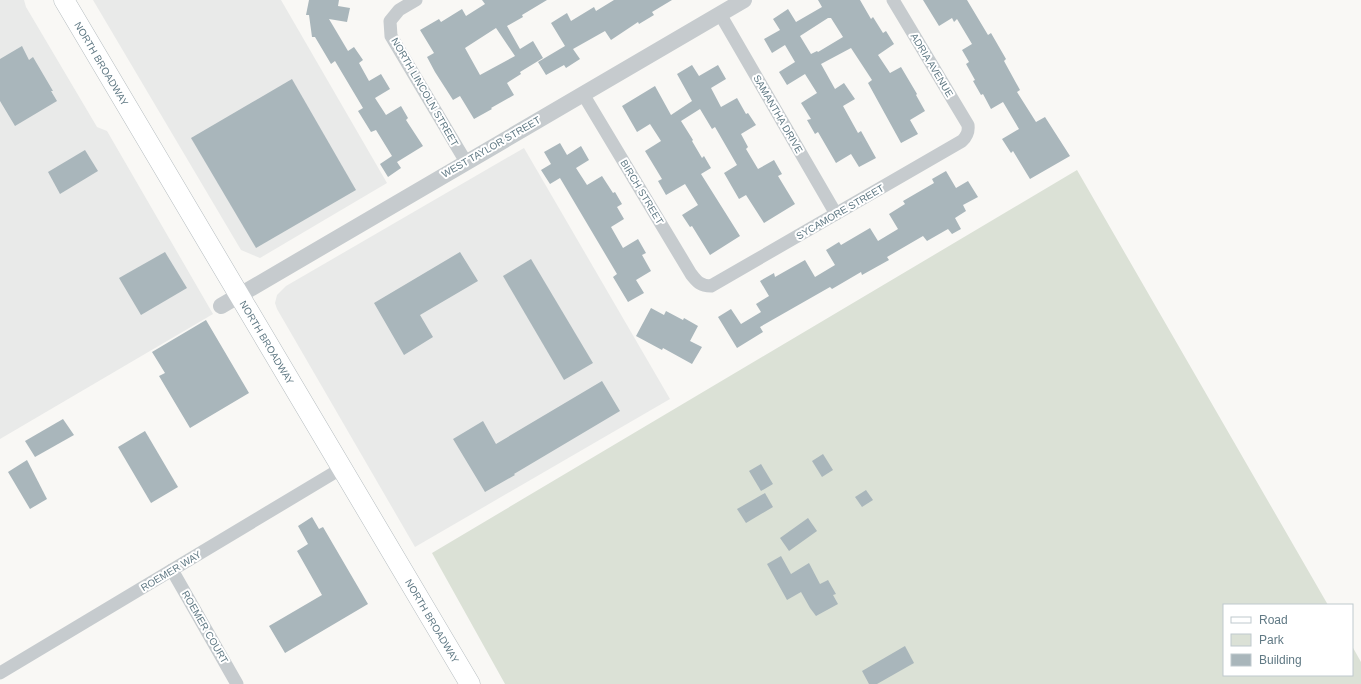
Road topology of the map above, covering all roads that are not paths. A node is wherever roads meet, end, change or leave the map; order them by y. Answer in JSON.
{"nodes":[{"id":1,"x":64,"y":0,"type":"edge"},
{"id":2,"x":416,"y":0,"type":"edge"},
{"id":3,"x":744,"y":0,"type":"edge"},
{"id":4,"x":893,"y":0,"type":"edge"},
{"id":5,"x":720,"y":14,"type":"junction"},
{"id":6,"x":583,"y":94,"type":"junction"},
{"id":7,"x":969,"y":130,"type":"joint"},
{"id":8,"x":466,"y":162,"type":"junction"},
{"id":9,"x":836,"y":214,"type":"junction"},
{"id":10,"x":705,"y":286,"type":"joint"},
{"id":11,"x":239,"y":295,"type":"junction"},
{"id":12,"x":221,"y":306,"type":"dead end"},
{"id":13,"x":342,"y":468,"type":"junction"},
{"id":14,"x":172,"y":570,"type":"junction"},
{"id":15,"x":0,"y":673,"type":"edge"},
{"id":16,"x":237,"y":684,"type":"edge"},
{"id":17,"x":470,"y":684,"type":"edge"}],
"edges":[{"from":1,"to":11,"type":"main road","name":"NORTH BROADWAY"},
{"from":2,"to":8,"type":"street","name":"NORTH LINCOLN STREET"},
{"from":3,"to":5,"type":"street","name":"WEST TAYLOR STREET"},
{"from":4,"to":7,"type":"street","name":"ADRIA AVENUE"},
{"from":5,"to":6,"type":"street","name":"WEST TAYLOR STREET"},
{"from":5,"to":9,"type":"street","name":"SAMANTHA DRIVE"},
{"from":6,"to":8,"type":"street","name":"WEST TAYLOR STREET"},
{"from":6,"to":10,"type":"street","name":"BIRCH STREET"},
{"from":7,"to":9,"type":"street","name":"SYCAMORE STREET"},
{"from":8,"to":11,"type":"street","name":"WEST TAYLOR STREET"},
{"from":9,"to":10,"type":"street","name":"SYCAMORE STREET"},
{"from":11,"to":12,"type":"street","name":"WEST TAYLOR STREET"},
{"from":11,"to":13,"type":"main road","name":"NORTH BROADWAY"},
{"from":13,"to":14,"type":"street","name":"ROEMER WAY"},
{"from":13,"to":17,"type":"main road","name":"NORTH BROADWAY"},
{"from":14,"to":15,"type":"street","name":"ROEMER WAY"},
{"from":14,"to":16,"type":"street","name":"ROEMER COURT"}]}
